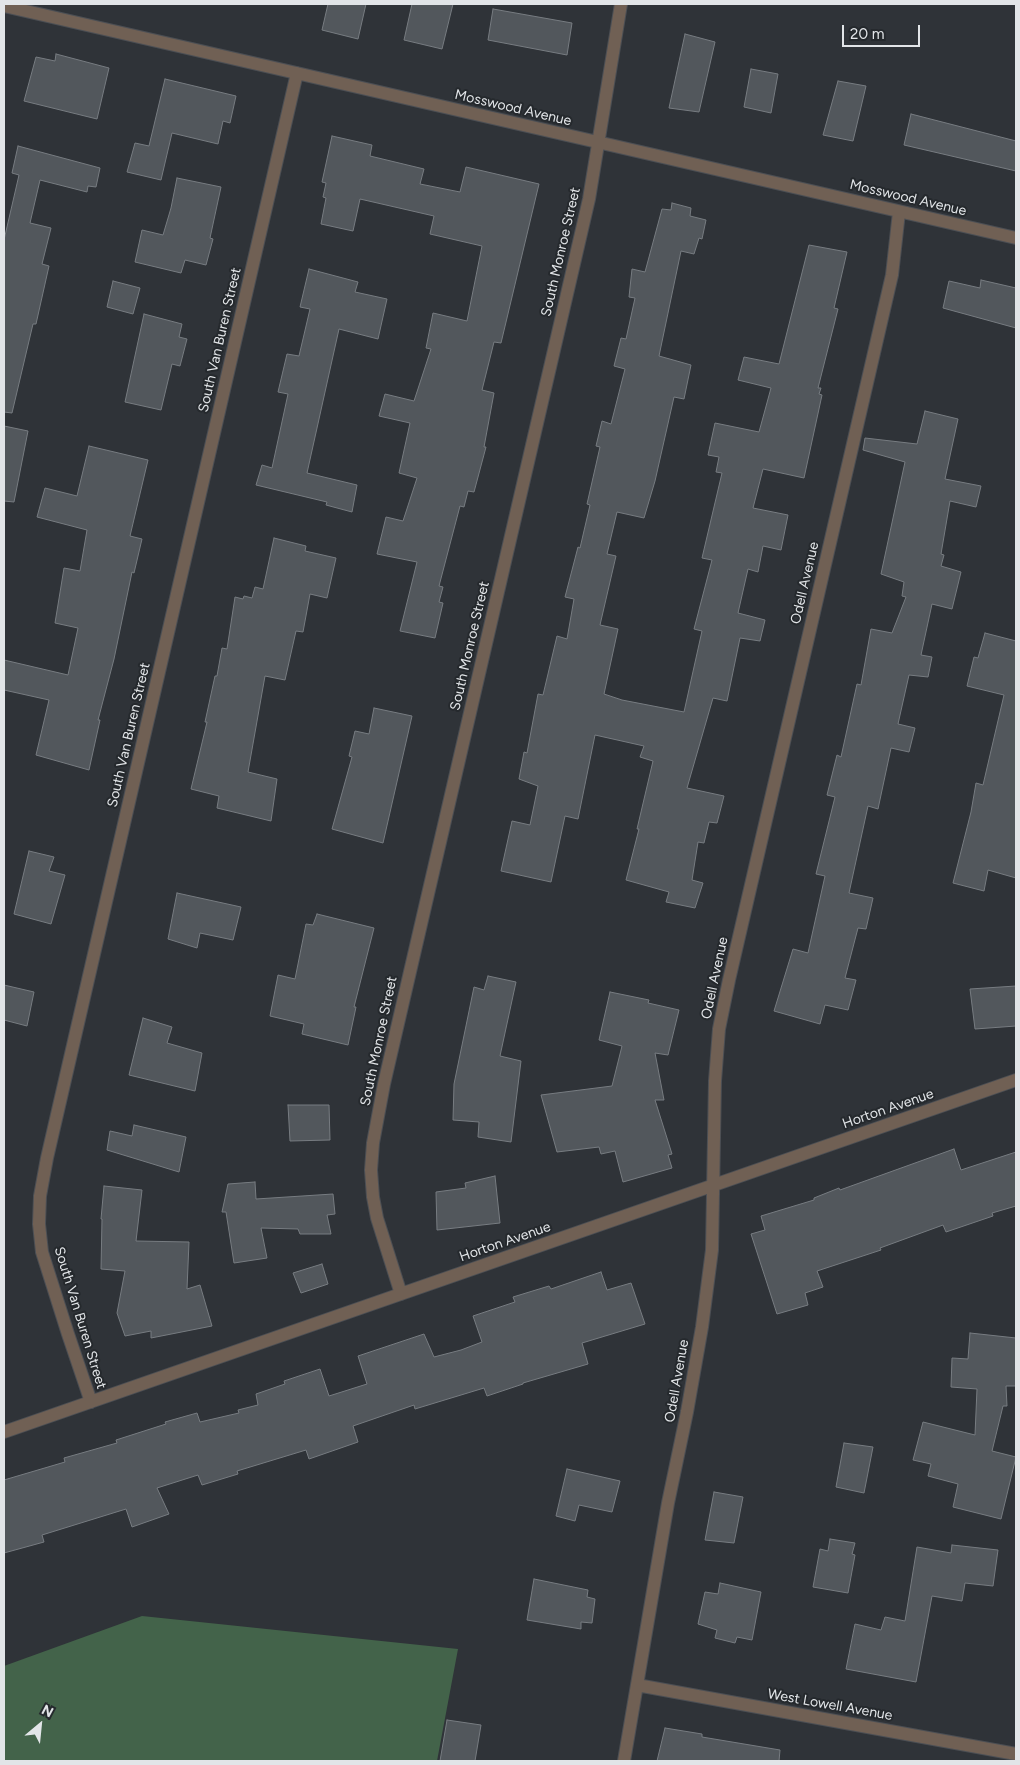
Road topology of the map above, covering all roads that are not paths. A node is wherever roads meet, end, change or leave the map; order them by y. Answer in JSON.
{"nodes":[{"id":1,"x":621,"y":4,"type":"edge"},
{"id":2,"x":4,"y":6,"type":"edge"},
{"id":3,"x":297,"y":73,"type":"junction"},
{"id":4,"x":599,"y":143,"type":"junction"},
{"id":5,"x":900,"y":212,"type":"junction"},
{"id":6,"x":1016,"y":238,"type":"edge"},
{"id":7,"x":1016,"y":1080,"type":"edge"},
{"id":8,"x":714,"y":1185,"type":"junction"},
{"id":9,"x":401,"y":1294,"type":"junction"},
{"id":10,"x":91,"y":1402,"type":"junction"},
{"id":11,"x":4,"y":1432,"type":"edge"},
{"id":12,"x":637,"y":1685,"type":"junction"},
{"id":13,"x":1016,"y":1754,"type":"edge"},
{"id":14,"x":624,"y":1761,"type":"edge"},
{"id":15,"x":1015,"y":1761,"type":"edge"}],
"edges":[{"from":1,"to":4,"type":"street","name":"South Monroe Street"},
{"from":2,"to":3,"type":"street","name":"Mosswood Avenue"},
{"from":3,"to":4,"type":"street","name":"Mosswood Avenue"},
{"from":3,"to":10,"type":"street","name":"South Van Buren Street"},
{"from":4,"to":5,"type":"street","name":"Mosswood Avenue"},
{"from":4,"to":9,"type":"street","name":"South Monroe Street"},
{"from":5,"to":6,"type":"street","name":"Mosswood Avenue"},
{"from":5,"to":8,"type":"street","name":"Odell Avenue"},
{"from":7,"to":8,"type":"street","name":"Horton Avenue"},
{"from":8,"to":9,"type":"street","name":"Horton Avenue"},
{"from":8,"to":12,"type":"street","name":"Odell Avenue"},
{"from":9,"to":10,"type":"street","name":"Horton Avenue"},
{"from":10,"to":11,"type":"street","name":"Horton Avenue"},
{"from":12,"to":13,"type":"street","name":"West Lowell Avenue"},
{"from":12,"to":14,"type":"street","name":"Odell Avenue"},
{"from":13,"to":15,"type":"street"}]}
